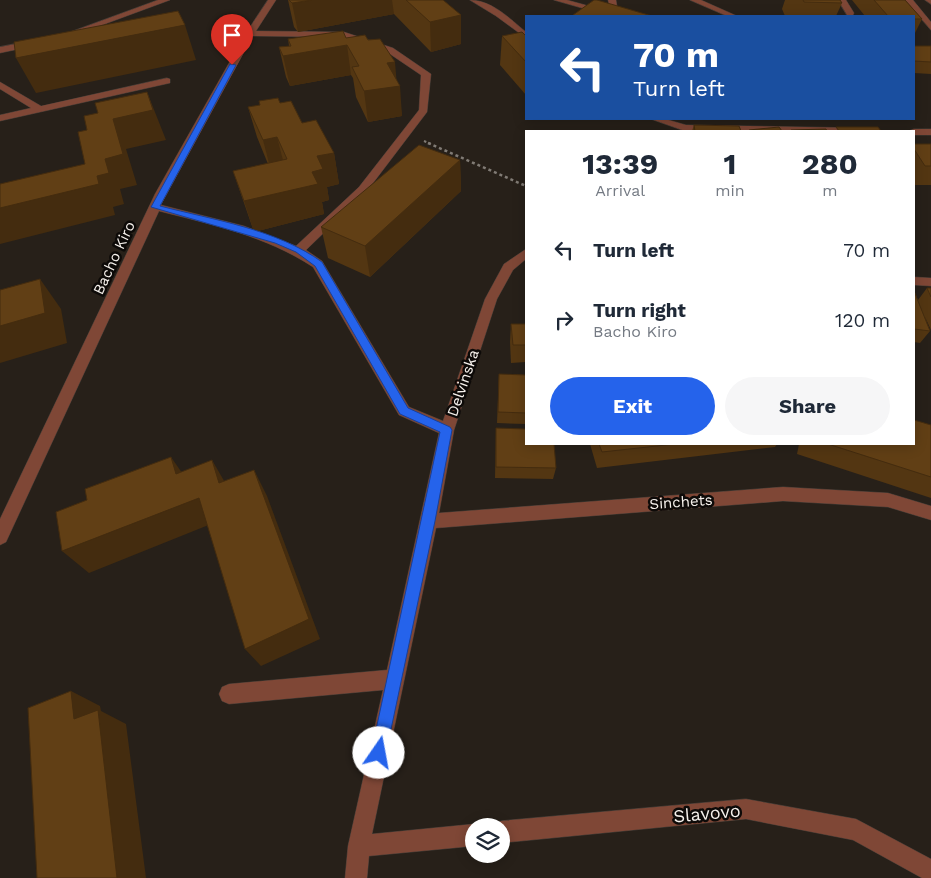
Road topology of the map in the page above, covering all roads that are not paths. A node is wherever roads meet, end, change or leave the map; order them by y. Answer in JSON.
{"nodes":[{"id":1,"x":166,"y":0,"type":"edge"},
{"id":2,"x":272,"y":0,"type":"edge"},
{"id":3,"x":474,"y":0,"type":"edge"},
{"id":4,"x":558,"y":0,"type":"edge"},
{"id":5,"x":612,"y":0,"type":"edge"},
{"id":6,"x":694,"y":0,"type":"edge"},
{"id":7,"x":842,"y":0,"type":"edge"},
{"id":8,"x":909,"y":0,"type":"edge"},
{"id":9,"x":850,"y":13,"type":"dead end"},
{"id":10,"x":611,"y":15,"type":"edge"},
{"id":11,"x":615,"y":15,"type":"edge"},
{"id":12,"x":731,"y":15,"type":"edge"},
{"id":13,"x":931,"y":27,"type":"edge"},
{"id":14,"x":250,"y":33,"type":"junction"},
{"id":15,"x":525,"y":35,"type":"edge"},
{"id":16,"x":63,"y":36,"type":"edge"},
{"id":17,"x":44,"y":41,"type":"edge"},
{"id":18,"x":0,"y":50,"type":"edge"},
{"id":19,"x":167,"y":81,"type":"dead end"},
{"id":20,"x":0,"y":85,"type":"edge"},
{"id":21,"x":39,"y":109,"type":"junction"},
{"id":22,"x":0,"y":118,"type":"edge"},
{"id":23,"x":658,"y":120,"type":"edge"},
{"id":24,"x":697,"y":120,"type":"edge"},
{"id":25,"x":683,"y":130,"type":"edge"},
{"id":26,"x":915,"y":132,"type":"edge"},
{"id":27,"x":931,"y":132,"type":"edge"},
{"id":28,"x":156,"y":207,"type":"junction"},
{"id":29,"x":299,"y":250,"type":"junction"},
{"id":30,"x":525,"y":254,"type":"edge"},
{"id":31,"x":508,"y":268,"type":"junction"},
{"id":32,"x":525,"y":268,"type":"edge"},
{"id":33,"x":915,"y":281,"type":"edge"},
{"id":34,"x":931,"y":282,"type":"edge"},
{"id":35,"x":446,"y":430,"type":"junction"},
{"id":36,"x":931,"y":513,"type":"edge"},
{"id":37,"x":429,"y":521,"type":"junction"},
{"id":38,"x":0,"y":538,"type":"edge"},
{"id":39,"x":395,"y":679,"type":"junction"},
{"id":40,"x":229,"y":694,"type":"dead end"},
{"id":41,"x":510,"y":831,"type":"edge"},
{"id":42,"x":465,"y":836,"type":"edge"},
{"id":43,"x":359,"y":846,"type":"junction"},
{"id":44,"x":931,"y":871,"type":"edge"},
{"id":45,"x":356,"y":878,"type":"edge"}],
"edges":[{"from":1,"to":16,"type":"street"},
{"from":2,"to":14,"type":"street","name":"Bacho Kiro"},
{"from":3,"to":15,"type":"street"},
{"from":4,"to":10,"type":"street"},
{"from":5,"to":11,"type":"street"},
{"from":6,"to":12,"type":"street"},
{"from":7,"to":9,"type":"street"},
{"from":8,"to":13,"type":"street"},
{"from":14,"to":28,"type":"street","name":"Bacho Kiro"},
{"from":14,"to":29,"type":"street"},
{"from":17,"to":18,"type":"street"},
{"from":19,"to":21,"type":"street"},
{"from":20,"to":21,"type":"street"},
{"from":21,"to":22,"type":"street"},
{"from":23,"to":25,"type":"street"},
{"from":24,"to":25,"type":"street"},
{"from":26,"to":27,"type":"street"},
{"from":28,"to":29,"type":"street"},
{"from":28,"to":38,"type":"street","name":"Bacho Kiro"},
{"from":29,"to":35,"type":"street"},
{"from":30,"to":31,"type":"street","name":"Delvinska"},
{"from":31,"to":32,"type":"street"},
{"from":31,"to":35,"type":"street","name":"Delvinska"},
{"from":33,"to":34,"type":"street"},
{"from":35,"to":37,"type":"street","name":"Delvinska"},
{"from":36,"to":37,"type":"street","name":"Sinchets"},
{"from":37,"to":39,"type":"street","name":"Delvinska"},
{"from":39,"to":40,"type":"street"},
{"from":39,"to":43,"type":"street","name":"Delvinska"},
{"from":41,"to":44,"type":"street","name":"Slavovo"},
{"from":42,"to":43,"type":"street"},
{"from":43,"to":45,"type":"street","name":"Delvinska"}]}
